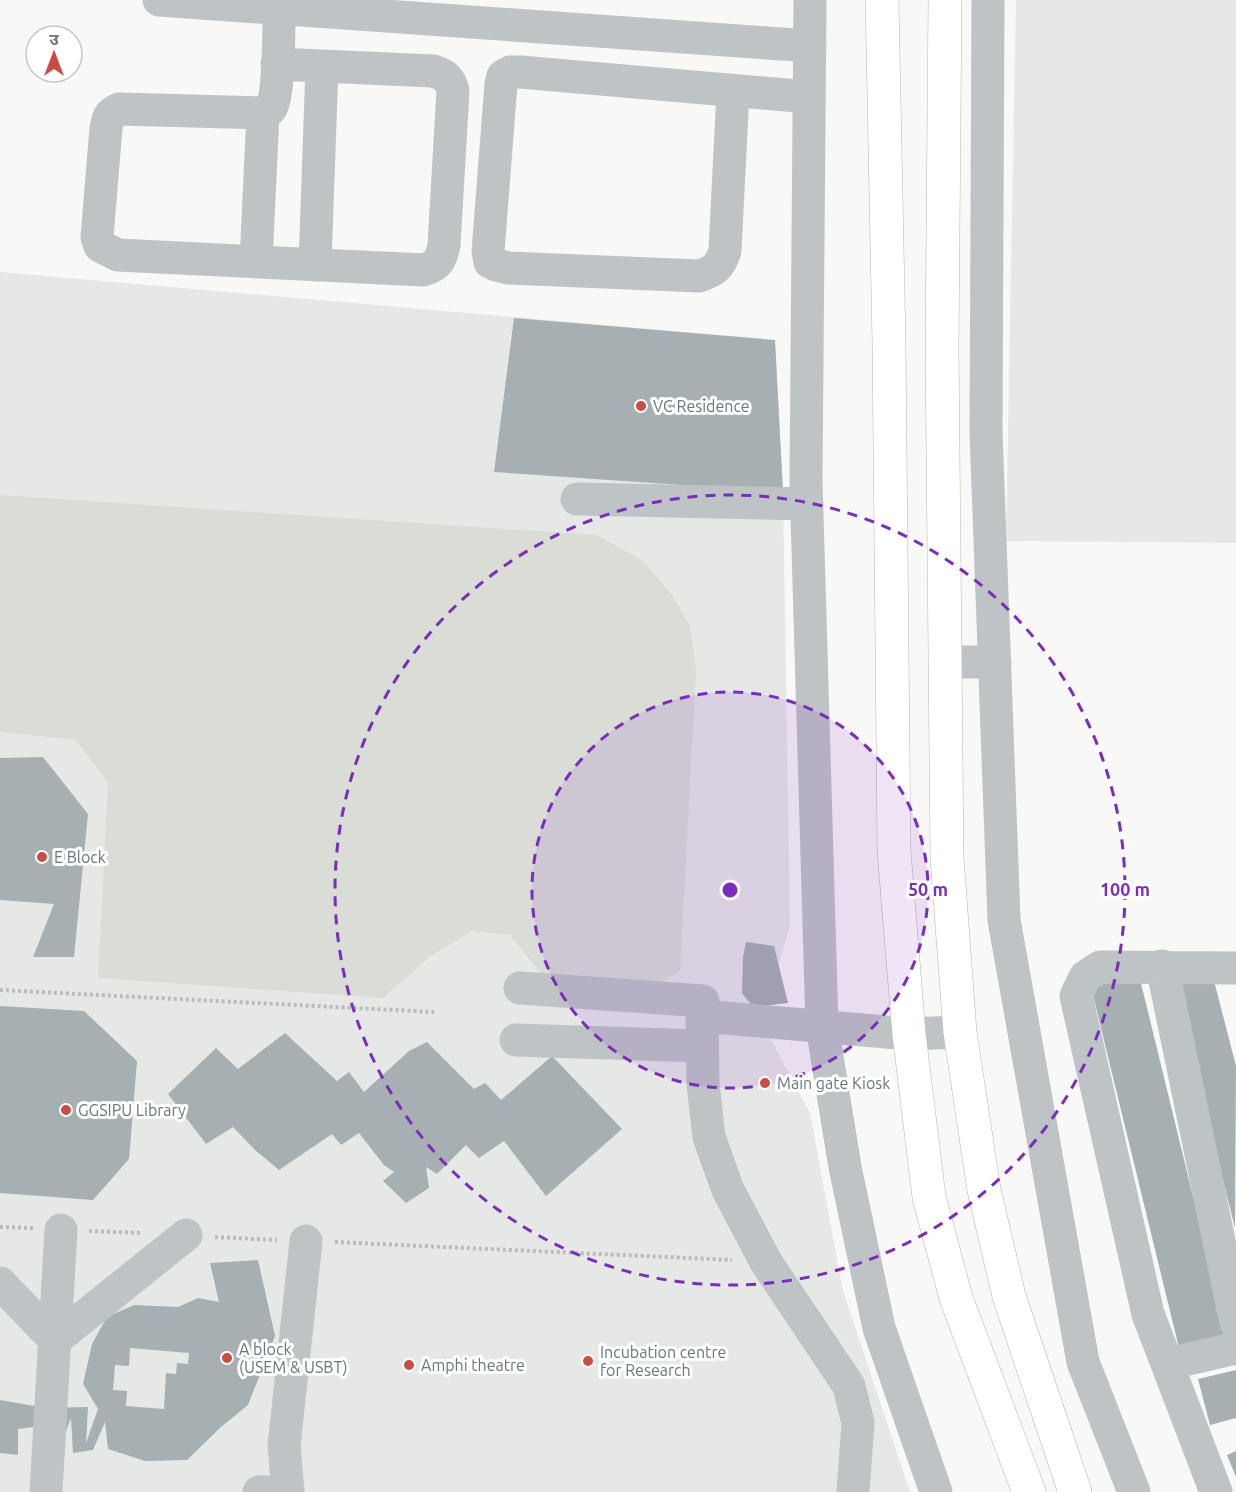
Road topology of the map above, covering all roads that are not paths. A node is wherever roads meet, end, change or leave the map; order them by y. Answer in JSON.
{"nodes":[{"id":1,"x":159,"y":0,"type":"edge"},
{"id":2,"x":810,"y":0,"type":"edge"},
{"id":3,"x":882,"y":0,"type":"edge"},
{"id":4,"x":945,"y":0,"type":"edge"},
{"id":5,"x":988,"y":0,"type":"edge"},
{"id":6,"x":279,"y":9,"type":"junction"},
{"id":7,"x":810,"y":46,"type":"junction"},
{"id":8,"x":277,"y":64,"type":"junction"},
{"id":9,"x":322,"y":66,"type":"junction"},
{"id":10,"x":734,"y":91,"type":"junction"},
{"id":11,"x":809,"y":97,"type":"junction"},
{"id":12,"x":263,"y":113,"type":"junction"},
{"id":13,"x":256,"y":262,"type":"junction"},
{"id":14,"x":315,"y":265,"type":"junction"},
{"id":15,"x":577,"y":499,"type":"dead end"},
{"id":16,"x":807,"y":504,"type":"junction"},
{"id":17,"x":945,"y":662,"type":"junction"},
{"id":18,"x":994,"y":662,"type":"junction"},
{"id":19,"x":1162,"y":966,"type":"junction"},
{"id":20,"x":1236,"y":968,"type":"edge"},
{"id":21,"x":520,"y":988,"type":"dead end"},
{"id":22,"x":703,"y":1001,"type":"dead end"},
{"id":23,"x":822,"y":1026,"type":"junction"},
{"id":24,"x":960,"y":1032,"type":"junction"},
{"id":25,"x":909,"y":1034,"type":"junction"},
{"id":26,"x":516,"y":1040,"type":"dead end"},
{"id":27,"x":701,"y":1046,"type":"junction"},
{"id":28,"x":61,"y":1230,"type":"road end"},
{"id":29,"x":186,"y":1235,"type":"road end"},
{"id":30,"x":306,"y":1241,"type":"road end"},
{"id":31,"x":0,"y":1283,"type":"edge"},
{"id":32,"x":1236,"y":1323,"type":"edge"},
{"id":33,"x":55,"y":1340,"type":"junction"},
{"id":34,"x":1236,"y":1348,"type":"edge"},
{"id":35,"x":1167,"y":1364,"type":"junction"},
{"id":36,"x":46,"y":1492,"type":"edge"},
{"id":37,"x":259,"y":1492,"type":"edge"},
{"id":38,"x":853,"y":1492,"type":"edge"},
{"id":39,"x":936,"y":1492,"type":"edge"},
{"id":40,"x":1029,"y":1492,"type":"edge"},
{"id":41,"x":1075,"y":1492,"type":"edge"},
{"id":42,"x":1134,"y":1492,"type":"edge"},
{"id":43,"x":1216,"y":1492,"type":"edge"}],
"edges":[{"from":1,"to":6,"type":"street"},
{"from":2,"to":7,"type":"street"},
{"from":3,"to":25,"type":"main road"},
{"from":4,"to":17,"type":"main road"},
{"from":5,"to":18,"type":"street"},
{"from":6,"to":7,"type":"street"},
{"from":6,"to":8,"type":"street"},
{"from":7,"to":11,"type":"street"},
{"from":8,"to":9,"type":"street"},
{"from":8,"to":12,"type":"street"},
{"from":9,"to":14,"type":"street"},
{"from":9,"to":14,"type":"street"},
{"from":10,"to":10,"type":"street"},
{"from":10,"to":11,"type":"street"},
{"from":11,"to":16,"type":"street"},
{"from":12,"to":13,"type":"street"},
{"from":12,"to":13,"type":"street"},
{"from":13,"to":14,"type":"street"},
{"from":15,"to":16,"type":"street"},
{"from":16,"to":23,"type":"street"},
{"from":17,"to":18,"type":"street"},
{"from":17,"to":24,"type":"main road"},
{"from":18,"to":42,"type":"street"},
{"from":19,"to":20,"type":"street"},
{"from":19,"to":32,"type":"street"},
{"from":19,"to":35,"type":"street"},
{"from":21,"to":22,"type":"street"},
{"from":23,"to":25,"type":"street"},
{"from":23,"to":27,"type":"street"},
{"from":23,"to":39,"type":"street"},
{"from":24,"to":25,"type":"street"},
{"from":24,"to":41,"type":"main road"},
{"from":25,"to":40,"type":"main road"},
{"from":26,"to":27,"type":"street"},
{"from":27,"to":38,"type":"street"},
{"from":28,"to":33,"type":"street"},
{"from":29,"to":33,"type":"street"},
{"from":30,"to":37,"type":"street"},
{"from":31,"to":33,"type":"street"},
{"from":33,"to":36,"type":"street"},
{"from":34,"to":35,"type":"street"},
{"from":35,"to":43,"type":"street"}]}
